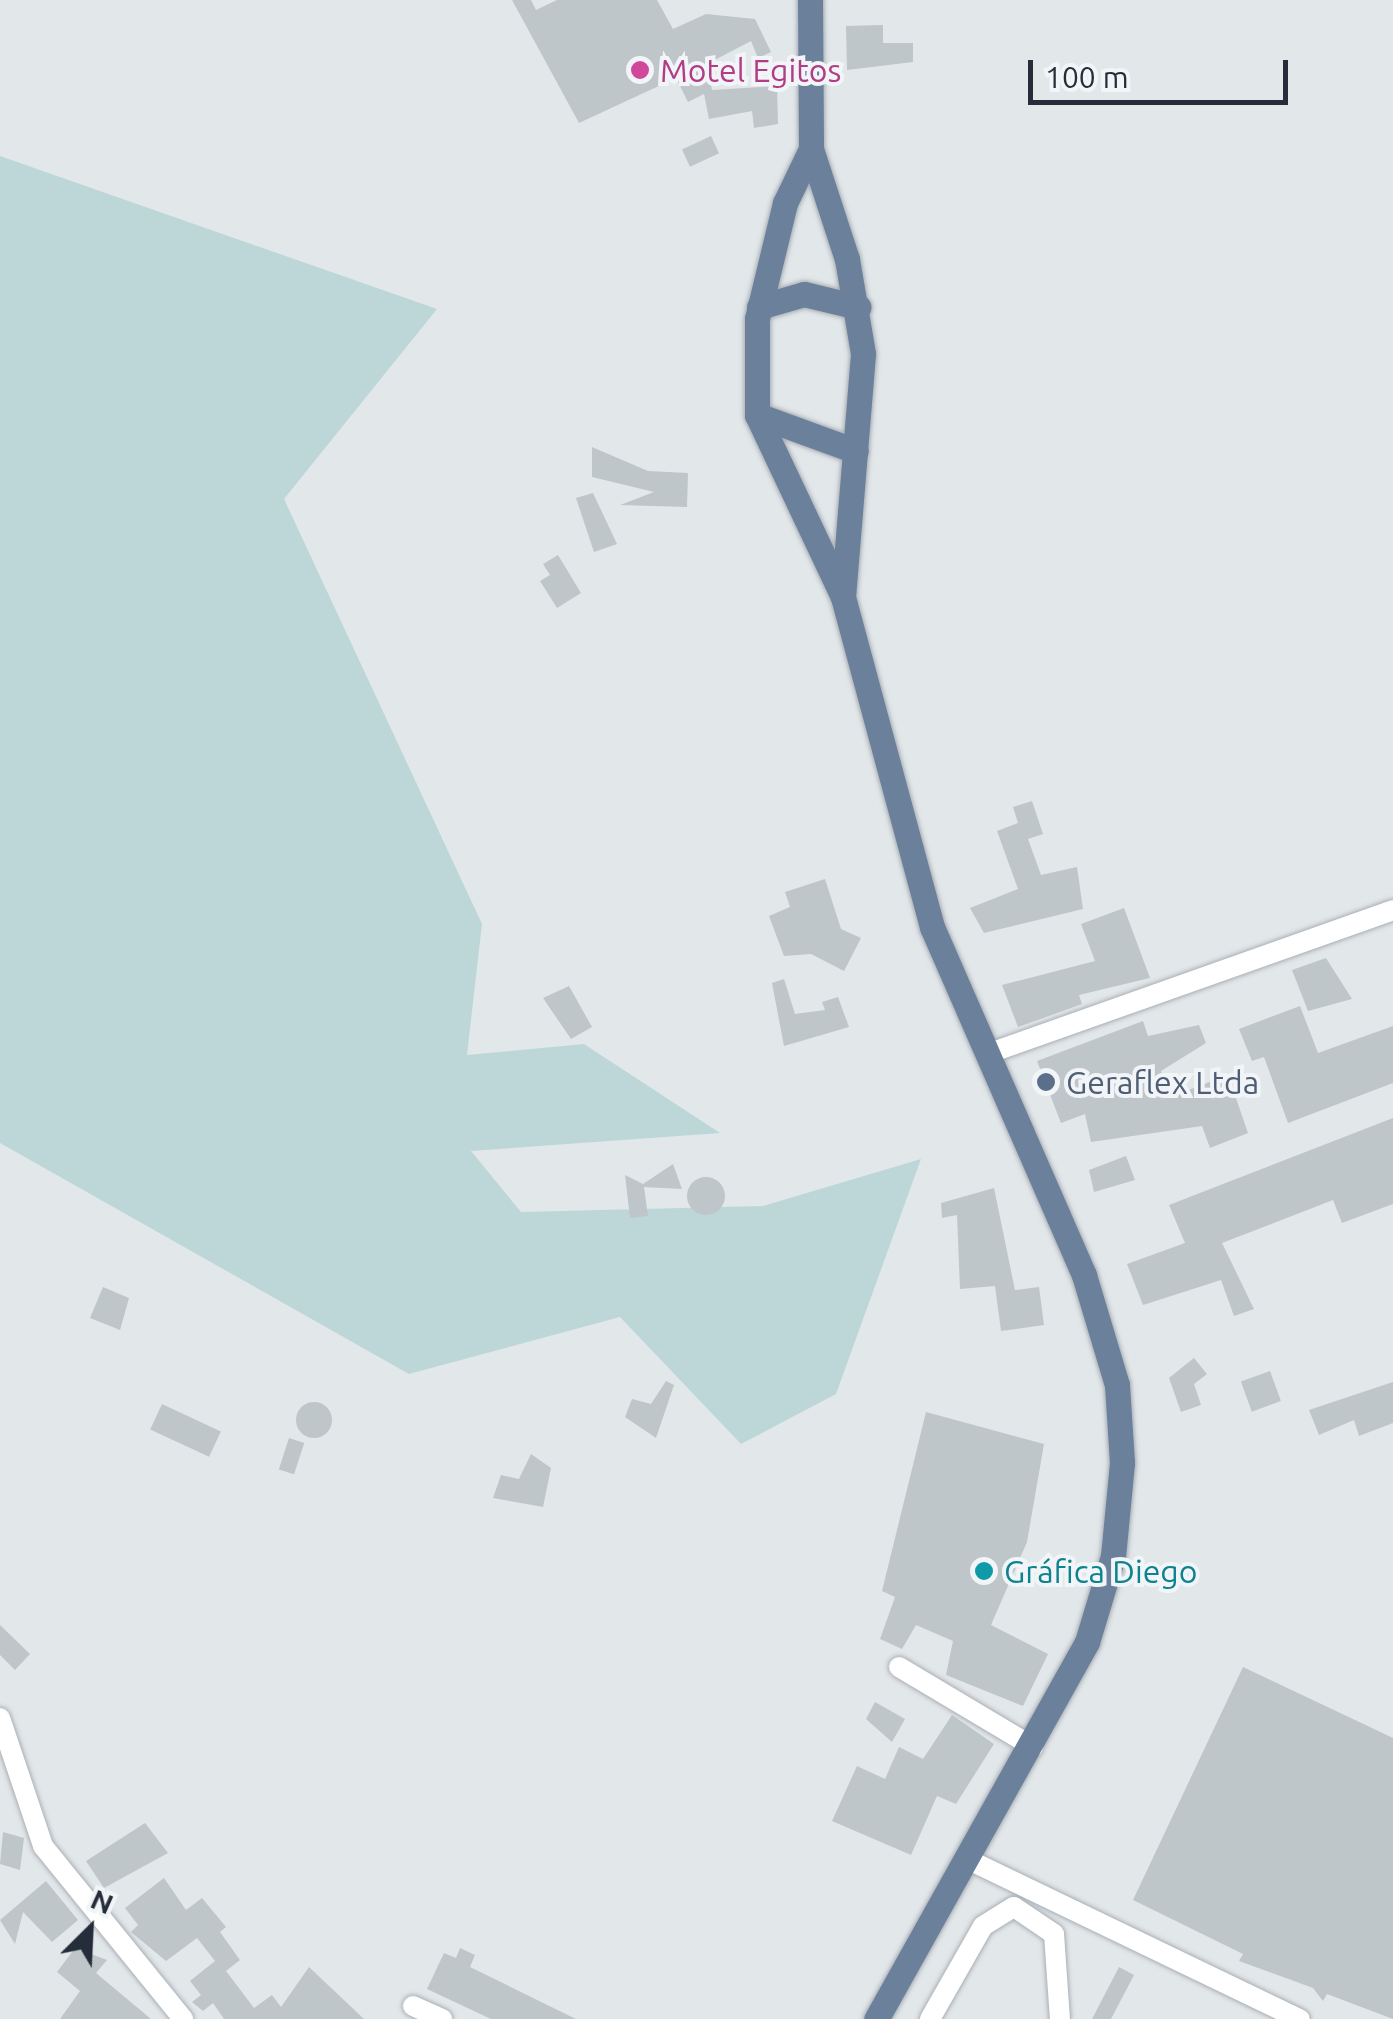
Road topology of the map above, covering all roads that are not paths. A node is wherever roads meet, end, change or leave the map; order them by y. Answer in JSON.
{"nodes":[{"id":1,"x":810,"y":0,"type":"edge"},
{"id":2,"x":811,"y":148,"type":"junction"},
{"id":3,"x":760,"y":306,"type":"junction"},
{"id":4,"x":858,"y":307,"type":"junction"},
{"id":5,"x":756,"y":415,"type":"junction"},
{"id":6,"x":856,"y":451,"type":"junction"},
{"id":7,"x":843,"y":597,"type":"junction"},
{"id":8,"x":1393,"y":910,"type":"edge"},
{"id":9,"x":987,"y":1054,"type":"junction"},
{"id":10,"x":899,"y":1667,"type":"dead end"},
{"id":11,"x":0,"y":1718,"type":"edge"},
{"id":12,"x":1033,"y":1747,"type":"junction"},
{"id":13,"x":22,"y":1800,"type":"junction"},
{"id":14,"x":0,"y":1808,"type":"edge"},
{"id":15,"x":969,"y":1860,"type":"junction"},
{"id":16,"x":1034,"y":1903,"type":"junction"},
{"id":17,"x":412,"y":2006,"type":"dead end"},
{"id":18,"x":183,"y":2019,"type":"edge"},
{"id":19,"x":442,"y":2019,"type":"edge"},
{"id":20,"x":876,"y":2019,"type":"edge"},
{"id":21,"x":930,"y":2019,"type":"edge"},
{"id":22,"x":1060,"y":2019,"type":"edge"},
{"id":23,"x":1300,"y":2019,"type":"edge"}],
"edges":[{"from":1,"to":2,"type":"main road"},
{"from":2,"to":3,"type":"main road"},
{"from":2,"to":4,"type":"main road"},
{"from":3,"to":4,"type":"main road"},
{"from":3,"to":5,"type":"main road"},
{"from":4,"to":6,"type":"main road"},
{"from":5,"to":6,"type":"main road"},
{"from":5,"to":7,"type":"main road"},
{"from":6,"to":7,"type":"main road"},
{"from":7,"to":9,"type":"main road"},
{"from":8,"to":9,"type":"street"},
{"from":9,"to":12,"type":"main road"},
{"from":10,"to":12,"type":"street"},
{"from":11,"to":13,"type":"street"},
{"from":12,"to":15,"type":"main road"},
{"from":13,"to":14,"type":"street"},
{"from":13,"to":18,"type":"street"},
{"from":15,"to":16,"type":"street"},
{"from":15,"to":20,"type":"main road"},
{"from":16,"to":21,"type":"street"},
{"from":16,"to":22,"type":"street"},
{"from":16,"to":23,"type":"street"},
{"from":17,"to":19,"type":"street"}]}
